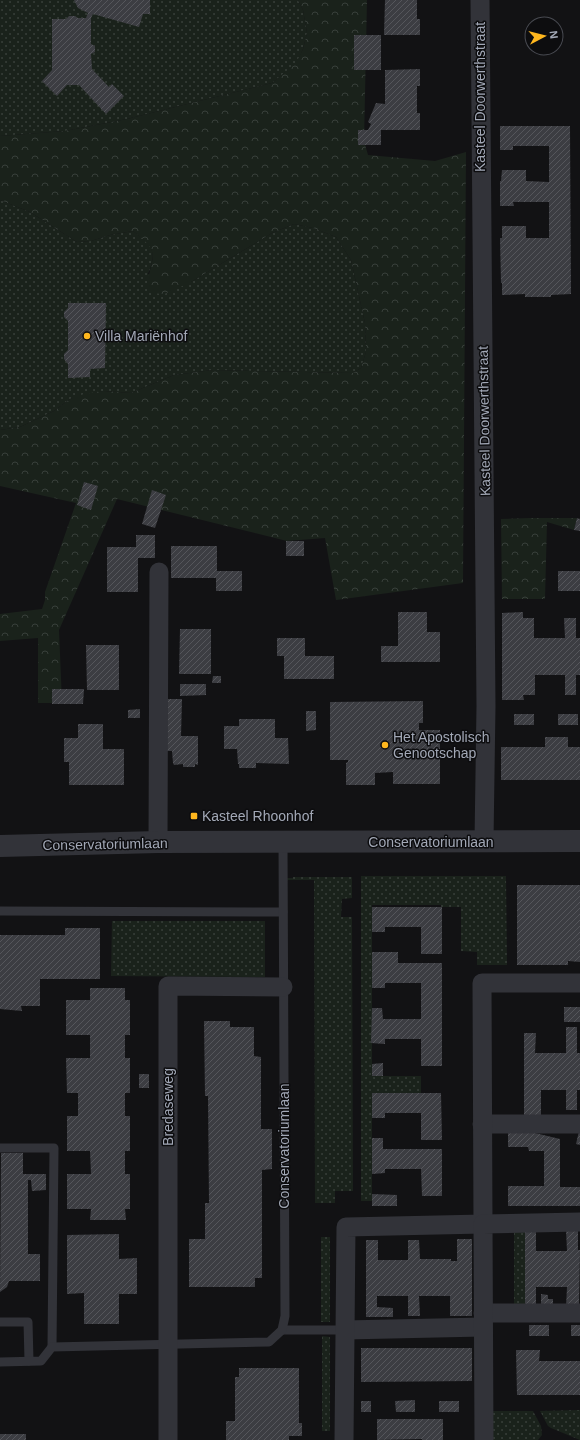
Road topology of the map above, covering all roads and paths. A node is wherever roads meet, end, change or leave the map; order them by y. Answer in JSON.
{"nodes":[{"id":1,"x":480,"y":0,"type":"edge"},
{"id":2,"x":159,"y":572,"type":"dead end"},
{"id":3,"x":484,"y":841,"type":"junction"},
{"id":4,"x":580,"y":841,"type":"edge"},
{"id":5,"x":158,"y":842,"type":"junction"},
{"id":6,"x":282,"y":842,"type":"junction"},
{"id":7,"x":0,"y":846,"type":"edge"},
{"id":8,"x":0,"y":911,"type":"edge"},
{"id":9,"x":283,"y":912,"type":"junction"},
{"id":10,"x":580,"y":983,"type":"edge"},
{"id":11,"x":283,"y":987,"type":"junction"},
{"id":12,"x":482,"y":1124,"type":"junction"},
{"id":13,"x":580,"y":1124,"type":"edge"},
{"id":14,"x":0,"y":1148,"type":"edge"},
{"id":15,"x":580,"y":1222,"type":"edge"},
{"id":16,"x":483,"y":1224,"type":"junction"},
{"id":17,"x":580,"y":1313,"type":"edge"},
{"id":18,"x":483,"y":1320,"type":"junction"},
{"id":19,"x":0,"y":1322,"type":"edge"},
{"id":20,"x":282,"y":1330,"type":"junction"},
{"id":21,"x":345,"y":1330,"type":"junction"},
{"id":22,"x":167,"y":1343,"type":"junction"},
{"id":23,"x":52,"y":1347,"type":"junction"},
{"id":24,"x":29,"y":1361,"type":"junction"},
{"id":25,"x":0,"y":1362,"type":"edge"},
{"id":26,"x":168,"y":1440,"type":"edge"},
{"id":27,"x":344,"y":1440,"type":"edge"},
{"id":28,"x":484,"y":1440,"type":"edge"}],
"edges":[{"from":1,"to":3,"type":"street","name":"Kasteel Doorwerthstraat"},
{"from":2,"to":5,"type":"street"},
{"from":3,"to":4,"type":"street","name":"Conservatoriumlaan"},
{"from":3,"to":6,"type":"street","name":"Conservatoriumlaan"},
{"from":5,"to":6,"type":"street","name":"Conservatoriumlaan"},
{"from":5,"to":7,"type":"street","name":"Conservatoriumlaan"},
{"from":6,"to":9,"type":"lane","name":"Conservatoriumlaan"},
{"from":8,"to":9,"type":"lane"},
{"from":9,"to":11,"type":"lane","name":"Conservatoriumlaan"},
{"from":10,"to":12,"type":"street"},
{"from":11,"to":20,"type":"lane","name":"Conservatoriumlaan"},
{"from":11,"to":22,"type":"street","name":"Bredaseweg"},
{"from":12,"to":13,"type":"street"},
{"from":12,"to":16,"type":"street"},
{"from":14,"to":23,"type":"lane"},
{"from":15,"to":16,"type":"street"},
{"from":16,"to":18,"type":"street"},
{"from":16,"to":21,"type":"street"},
{"from":17,"to":18,"type":"street"},
{"from":18,"to":21,"type":"street"},
{"from":18,"to":28,"type":"street"},
{"from":19,"to":24,"type":"lane"},
{"from":20,"to":21,"type":"lane"},
{"from":20,"to":22,"type":"lane"},
{"from":21,"to":27,"type":"street"},
{"from":22,"to":23,"type":"lane"},
{"from":22,"to":26,"type":"street"},
{"from":23,"to":24,"type":"lane"},
{"from":24,"to":25,"type":"lane"}]}
